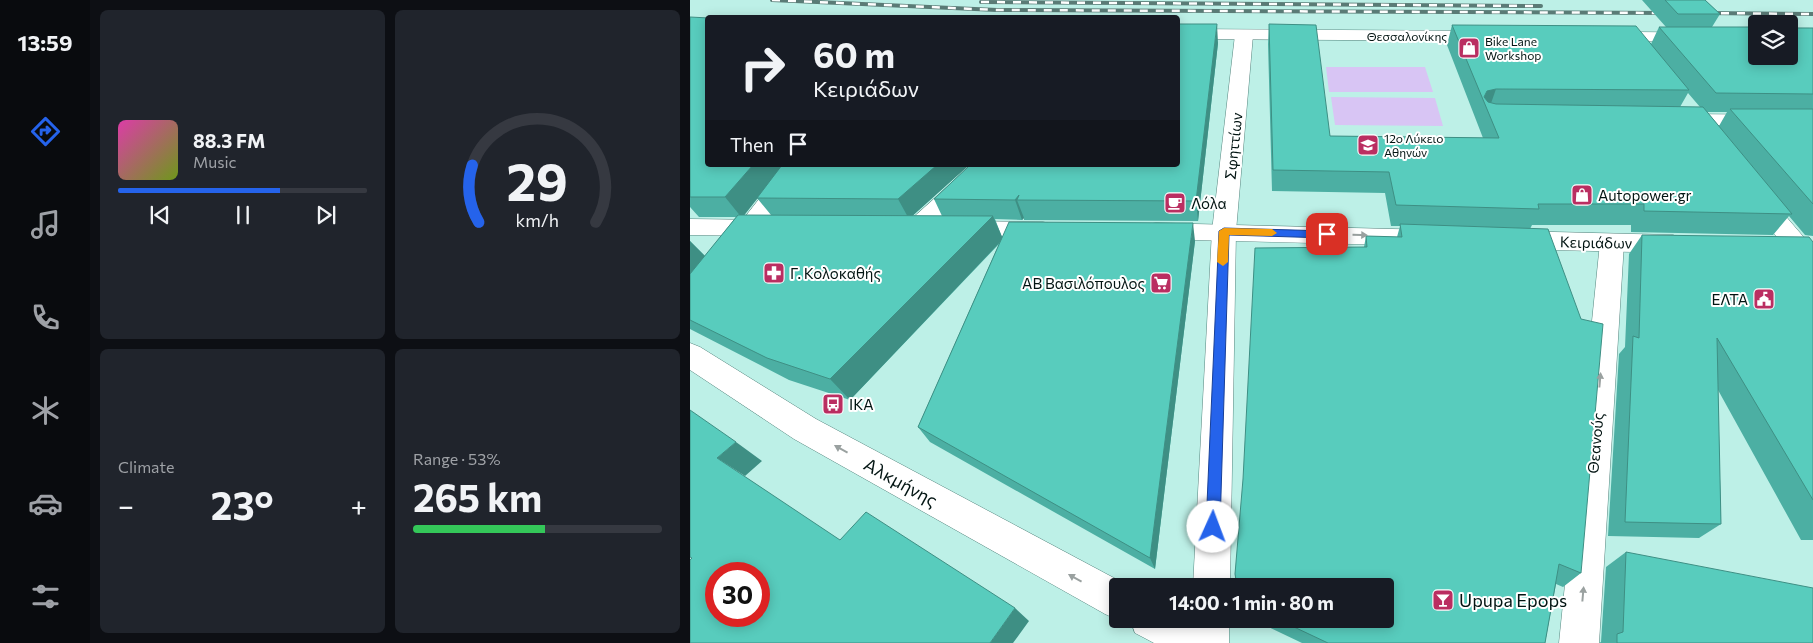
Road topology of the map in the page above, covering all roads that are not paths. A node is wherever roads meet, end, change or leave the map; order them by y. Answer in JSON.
{"nodes":[{"id":1,"x":1180,"y":34,"type":"edge"},
{"id":2,"x":1244,"y":35,"type":"junction"},
{"id":3,"x":1507,"y":36,"type":"edge"},
{"id":4,"x":1748,"y":38,"type":"edge"},
{"id":5,"x":1648,"y":60,"type":"edge"},
{"id":6,"x":1678,"y":97,"type":"edge"},
{"id":7,"x":1656,"y":119,"type":"edge"},
{"id":8,"x":1695,"y":120,"type":"junction"},
{"id":9,"x":1813,"y":121,"type":"edge"},
{"id":10,"x":1713,"y":142,"type":"edge"},
{"id":11,"x":796,"y":167,"type":"edge"},
{"id":12,"x":983,"y":167,"type":"edge"},
{"id":13,"x":1743,"y":179,"type":"edge"},
{"id":14,"x":690,"y":228,"type":"edge"},
{"id":15,"x":750,"y":228,"type":"junction"},
{"id":16,"x":789,"y":228,"type":"edge"},
{"id":17,"x":1065,"y":230,"type":"edge"},
{"id":18,"x":1134,"y":230,"type":"edge"},
{"id":19,"x":1224,"y":231,"type":"junction"},
{"id":20,"x":1455,"y":238,"type":"edge"},
{"id":21,"x":1494,"y":239,"type":"edge"},
{"id":22,"x":1612,"y":243,"type":"junction"},
{"id":23,"x":1696,"y":244,"type":"edge"},
{"id":24,"x":1770,"y":245,"type":"edge"},
{"id":25,"x":1805,"y":246,"type":"edge"},
{"id":26,"x":732,"y":250,"type":"edge"},
{"id":27,"x":1813,"y":265,"type":"edge"},
{"id":28,"x":690,"y":355,"type":"edge"},
{"id":29,"x":1211,"y":578,"type":"edge"},
{"id":30,"x":1109,"y":596,"type":"edge"},
{"id":31,"x":1166,"y":628,"type":"edge"},
{"id":32,"x":1210,"y":628,"type":"edge"},
{"id":33,"x":1193,"y":643,"type":"edge"},
{"id":34,"x":1209,"y":643,"type":"edge"},
{"id":35,"x":1579,"y":643,"type":"edge"}],
"edges":[{"from":1,"to":2,"type":"street","name":"Θεσσαλονίκης"},
{"from":2,"to":3,"type":"street","name":"Θεσσαλονίκης"},
{"from":2,"to":19,"type":"street","name":"Σφηττίων"},
{"from":4,"to":5,"type":"street"},
{"from":6,"to":8,"type":"street"},
{"from":7,"to":8,"type":"street"},
{"from":8,"to":9,"type":"street"},
{"from":8,"to":10,"type":"street"},
{"from":11,"to":15,"type":"street"},
{"from":12,"to":17,"type":"street"},
{"from":13,"to":25,"type":"street"},
{"from":14,"to":15,"type":"street"},
{"from":15,"to":16,"type":"street"},
{"from":15,"to":26,"type":"street"},
{"from":18,"to":19,"type":"street"},
{"from":19,"to":20,"type":"street","one_way":true},
{"from":19,"to":29,"type":"street","name":"Σφηττίων"},
{"from":21,"to":22,"type":"street","name":"Κειριάδων"},
{"from":22,"to":23,"type":"street","name":"Κειριάδων"},
{"from":35,"to":22,"type":"street","name":"Θεανούς","one_way":true},
{"from":24,"to":25,"type":"street"},
{"from":25,"to":27,"type":"street"},
{"from":30,"to":28,"type":"street","name":"Αλκμήνης","one_way":true},
{"from":31,"to":33,"type":"street"},
{"from":32,"to":34,"type":"street"}]}
